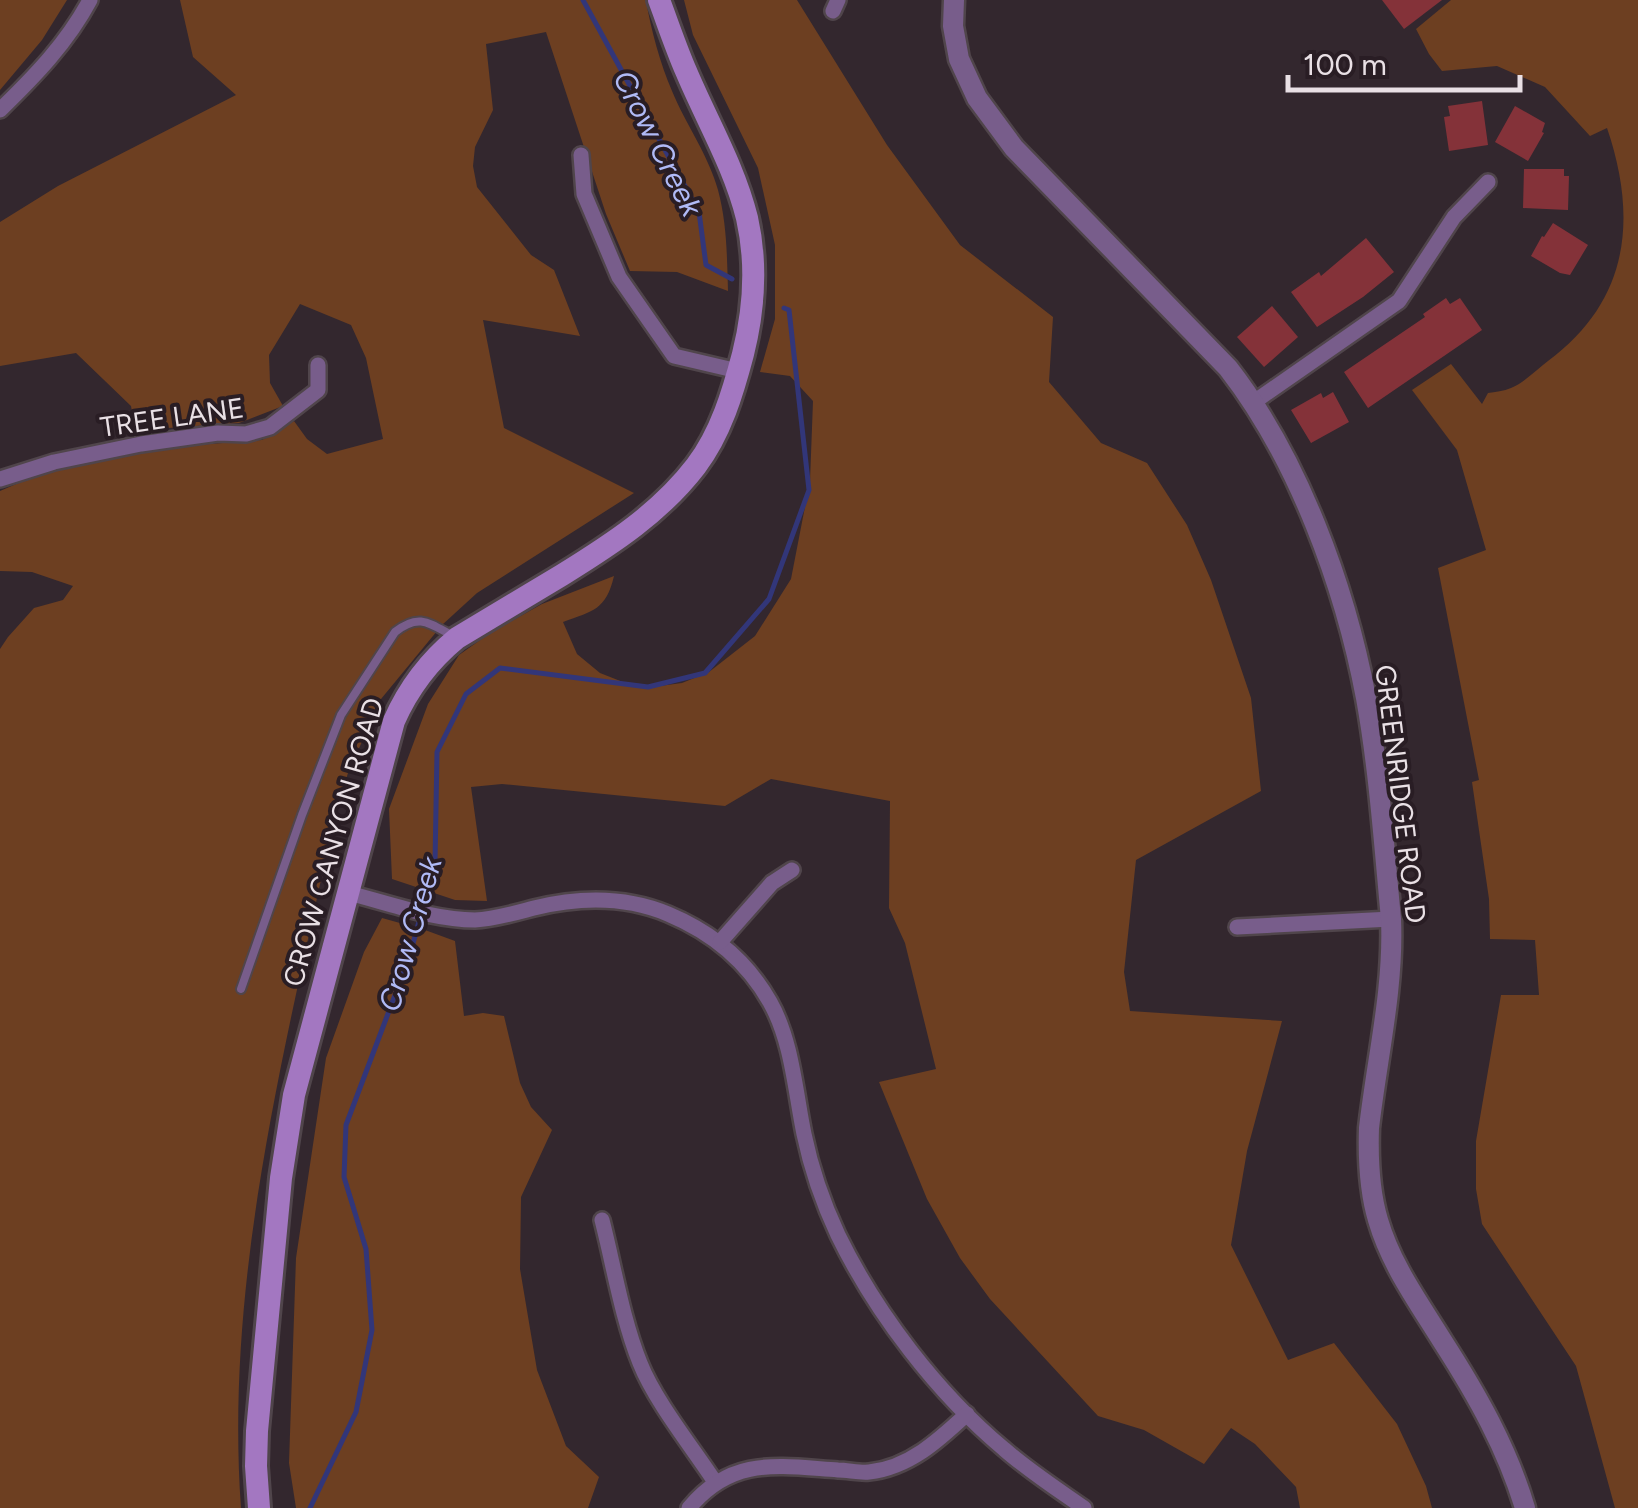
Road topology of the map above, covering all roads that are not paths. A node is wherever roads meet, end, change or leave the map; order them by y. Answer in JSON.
{"nodes":[{"id":1,"x":90,"y":0,"type":"edge"},
{"id":2,"x":659,"y":0,"type":"edge"},
{"id":3,"x":954,"y":0,"type":"edge"},
{"id":4,"x":0,"y":110,"type":"edge"},
{"id":5,"x":580,"y":155,"type":"dead end"},
{"id":6,"x":1488,"y":182,"type":"dead end"},
{"id":7,"x":318,"y":366,"type":"dead end"},
{"id":8,"x":738,"y":371,"type":"junction"},
{"id":9,"x":1254,"y":402,"type":"junction"},
{"id":10,"x":0,"y":478,"type":"edge"},
{"id":11,"x":458,"y":638,"type":"junction"},
{"id":12,"x":792,"y":870,"type":"dead end"},
{"id":13,"x":348,"y":893,"type":"junction"},
{"id":14,"x":1391,"y":918,"type":"junction"},
{"id":15,"x":1238,"y":927,"type":"dead end"},
{"id":16,"x":720,"y":942,"type":"junction"},
{"id":17,"x":241,"y":989,"type":"dead end"},
{"id":18,"x":602,"y":1220,"type":"dead end"},
{"id":19,"x":967,"y":1414,"type":"junction"},
{"id":20,"x":715,"y":1482,"type":"junction"},
{"id":21,"x":260,"y":1508,"type":"edge"},
{"id":22,"x":689,"y":1508,"type":"edge"},
{"id":23,"x":1084,"y":1508,"type":"edge"},
{"id":24,"x":1525,"y":1508,"type":"edge"}],
"edges":[{"from":1,"to":4,"type":"street"},
{"from":2,"to":8,"type":"main road","name":"CROW CANYON ROAD"},
{"from":3,"to":9,"type":"street","name":"GREENRIDGE ROAD"},
{"from":5,"to":8,"type":"street"},
{"from":6,"to":9,"type":"street"},
{"from":7,"to":10,"type":"street","name":"TREE LANE"},
{"from":8,"to":11,"type":"main road","name":"CROW CANYON ROAD"},
{"from":9,"to":14,"type":"street","name":"GREENRIDGE ROAD"},
{"from":11,"to":13,"type":"main road","name":"CROW CANYON ROAD"},
{"from":11,"to":17,"type":"lane"},
{"from":12,"to":16,"type":"street"},
{"from":13,"to":16,"type":"street"},
{"from":13,"to":21,"type":"main road","name":"CROW CANYON ROAD"},
{"from":14,"to":15,"type":"street"},
{"from":14,"to":24,"type":"street","name":"GREENRIDGE ROAD"},
{"from":16,"to":19,"type":"street"},
{"from":18,"to":20,"type":"street"},
{"from":19,"to":20,"type":"street"},
{"from":19,"to":23,"type":"street"},
{"from":20,"to":22,"type":"street"}]}
